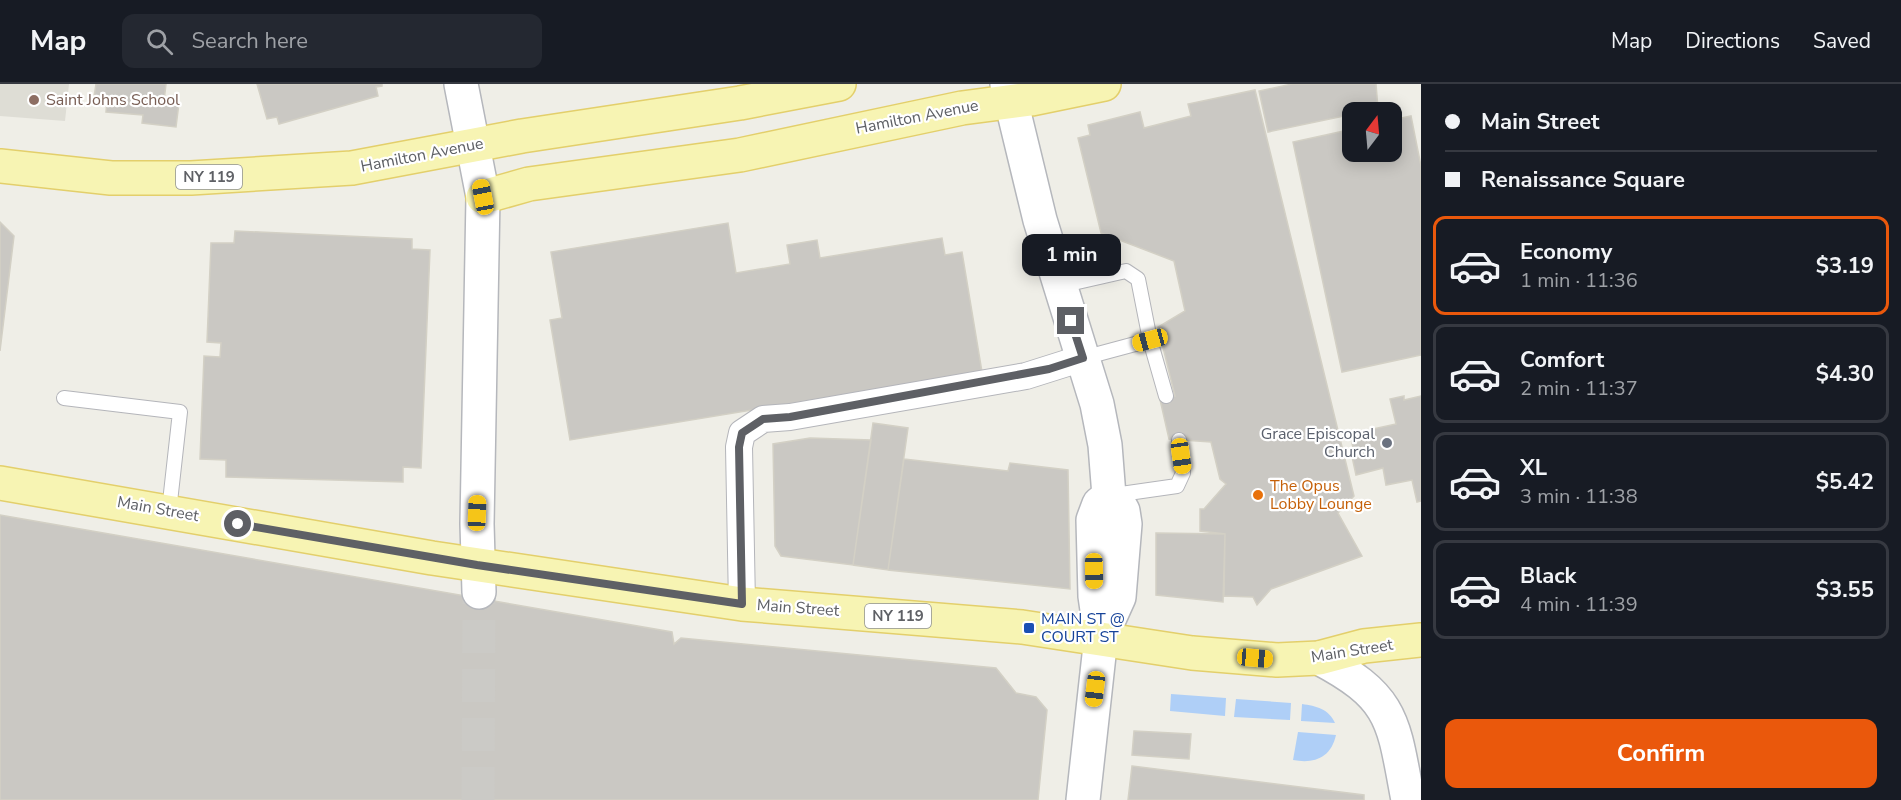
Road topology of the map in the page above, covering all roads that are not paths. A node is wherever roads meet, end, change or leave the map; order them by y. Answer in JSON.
{"nodes":[{"id":1,"x":460,"y":84,"type":"edge"},
{"id":2,"x":839,"y":84,"type":"edge"},
{"id":3,"x":1104,"y":84,"type":"edge"},
{"id":4,"x":1009,"y":92,"type":"edge"},
{"id":5,"x":473,"y":145,"type":"junction"},
{"id":6,"x":0,"y":166,"type":"edge"},
{"id":7,"x":483,"y":197,"type":"junction"},
{"id":8,"x":1060,"y":286,"type":"junction"},
{"id":9,"x":1150,"y":340,"type":"junction"},
{"id":10,"x":1083,"y":358,"type":"junction"},
{"id":11,"x":1167,"y":396,"type":"dead end"},
{"id":12,"x":64,"y":398,"type":"dead end"},
{"id":13,"x":1179,"y":440,"type":"dead end"},
{"id":14,"x":0,"y":483,"type":"edge"},
{"id":15,"x":1109,"y":495,"type":"junction"},
{"id":16,"x":169,"y":511,"type":"junction"},
{"id":17,"x":478,"y":579,"type":"junction"},
{"id":18,"x":742,"y":604,"type":"junction"},
{"id":19,"x":1101,"y":637,"type":"junction"},
{"id":20,"x":1421,"y":640,"type":"edge"},
{"id":21,"x":1319,"y":658,"type":"junction"},
{"id":22,"x":1083,"y":800,"type":"edge"},
{"id":23,"x":1408,"y":800,"type":"edge"}],
"edges":[{"from":1,"to":5,"type":"street"},
{"from":2,"to":5,"type":"main road","name":"Hamilton Avenue","number":"NY 119"},
{"from":3,"to":4,"type":"main road","name":"Hamilton Avenue"},
{"from":4,"to":7,"type":"main road","name":"Hamilton Avenue"},
{"from":4,"to":8,"type":"street"},
{"from":5,"to":6,"type":"main road","name":"Hamilton Avenue","number":"NY 119"},
{"from":5,"to":7,"type":"street"},
{"from":7,"to":17,"type":"street"},
{"from":8,"to":9,"type":"lane"},
{"from":8,"to":10,"type":"street"},
{"from":9,"to":10,"type":"lane"},
{"from":9,"to":11,"type":"lane"},
{"from":10,"to":15,"type":"street"},
{"from":10,"to":18,"type":"street"},
{"from":12,"to":16,"type":"lane"},
{"from":13,"to":15,"type":"lane"},
{"from":14,"to":16,"type":"main road","name":"Main Street","number":"NY 119"},
{"from":15,"to":19,"type":"street"},
{"from":16,"to":17,"type":"main road","name":"Main Street","number":"NY 119"},
{"from":17,"to":18,"type":"main road","name":"Main Street","number":"NY 119"},
{"from":18,"to":19,"type":"main road","name":"Main Street","number":"NY 119"},
{"from":19,"to":21,"type":"main road","name":"Main Street","number":"NY 119"},
{"from":19,"to":22,"type":"street"},
{"from":20,"to":21,"type":"main road","name":"Main Street","number":"NY 119"},
{"from":21,"to":23,"type":"street"}]}
